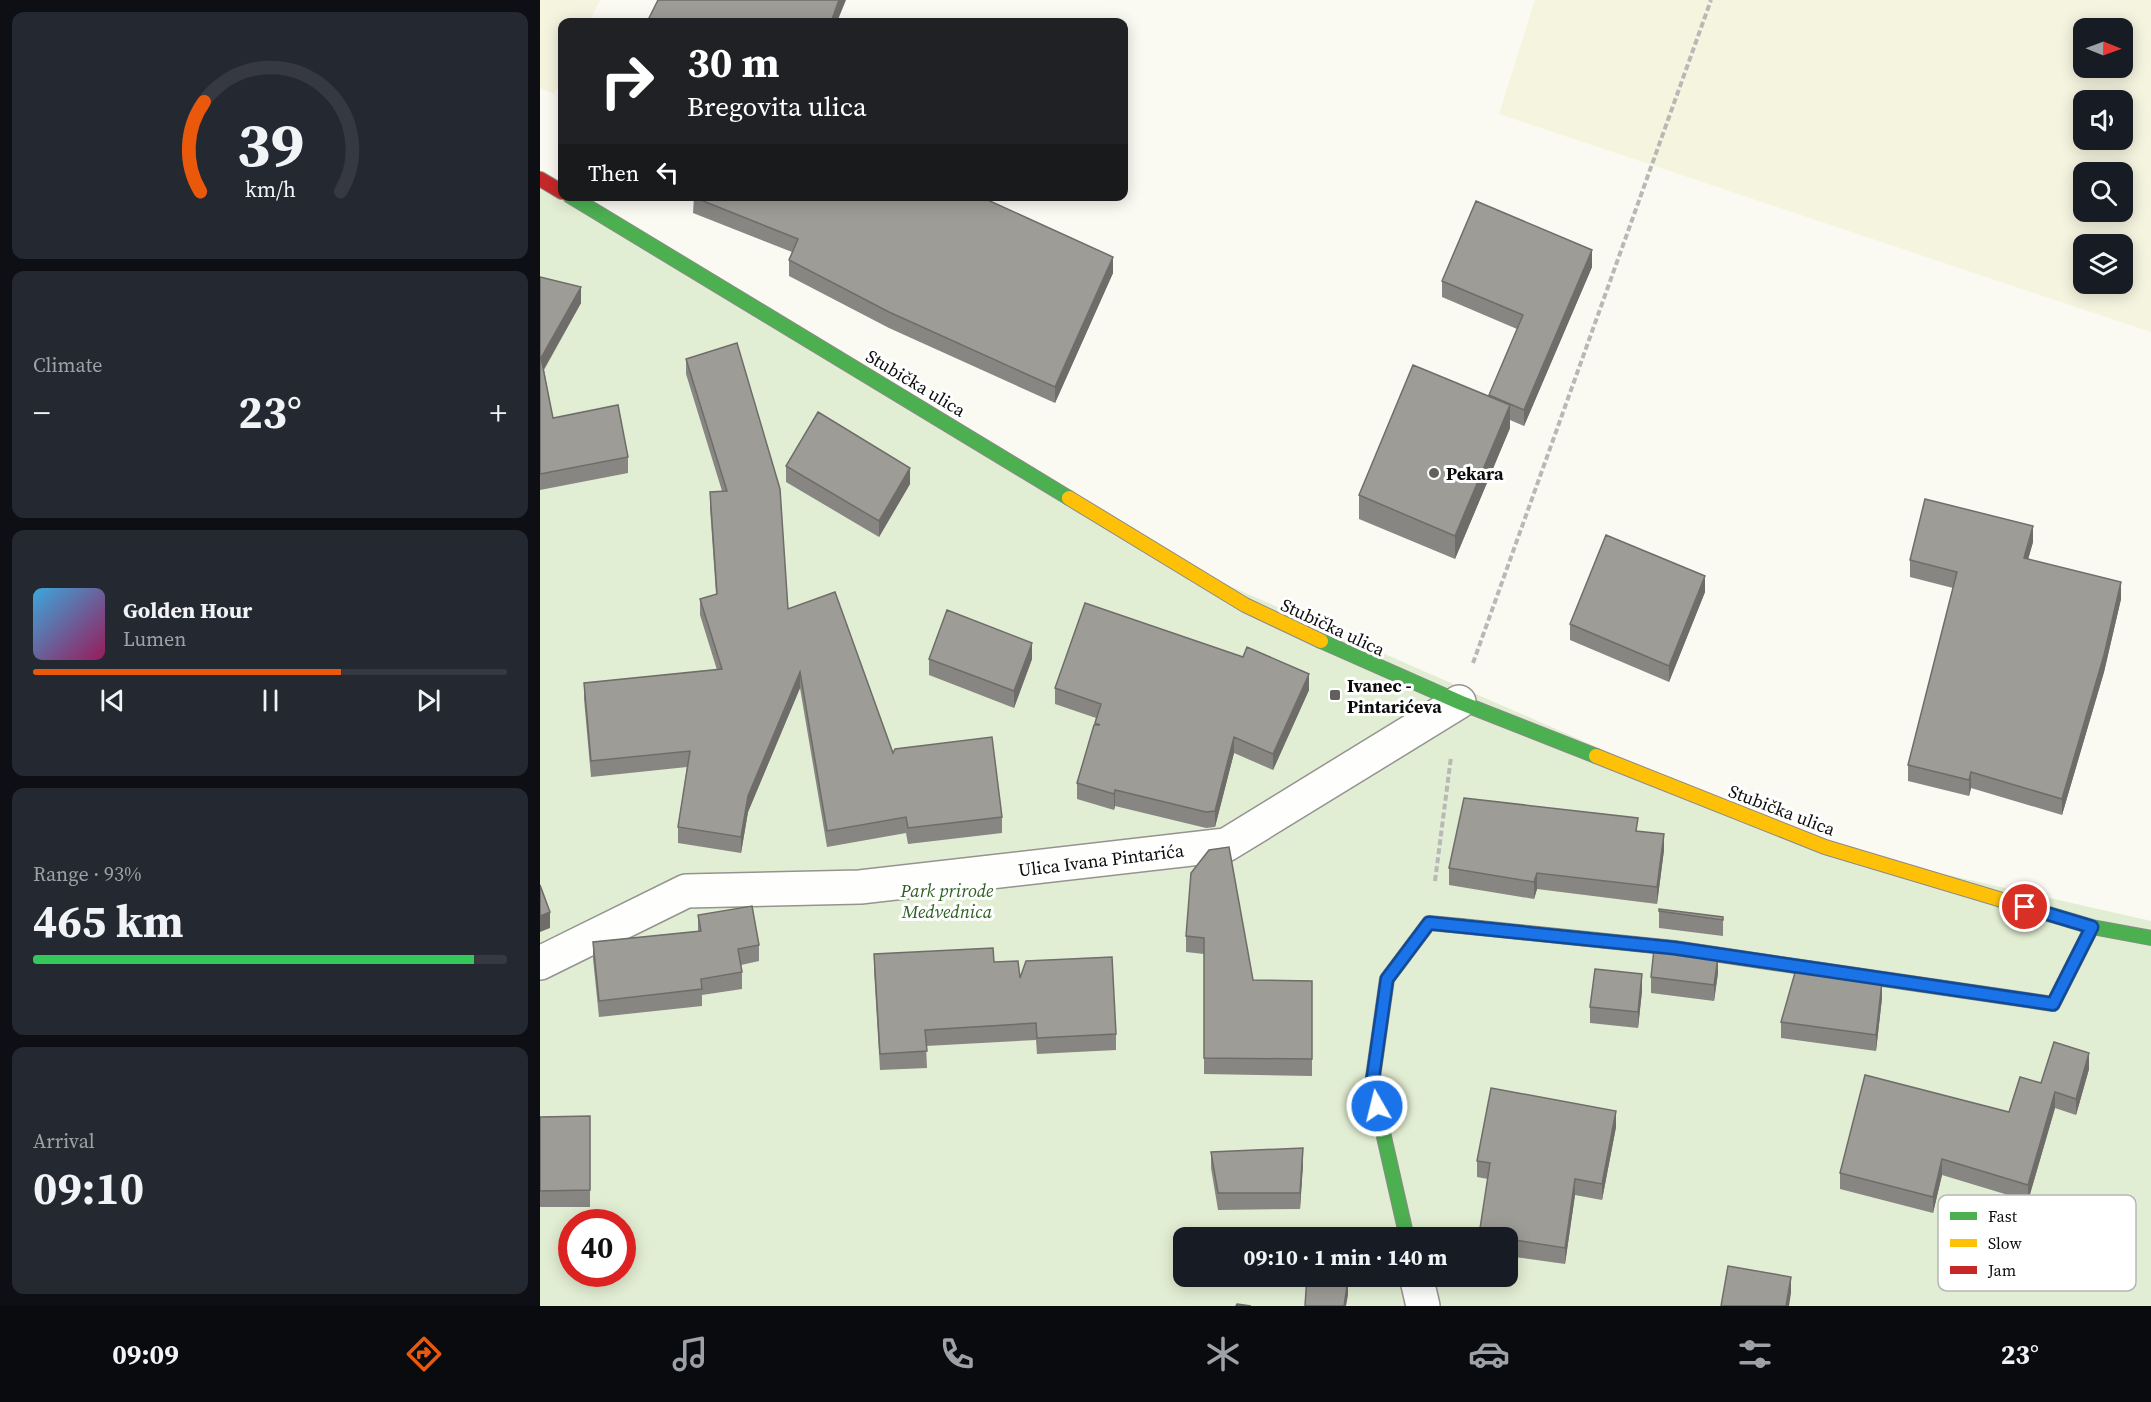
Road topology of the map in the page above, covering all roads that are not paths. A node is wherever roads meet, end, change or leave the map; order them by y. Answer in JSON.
{"nodes":[{"id":1,"x":540,"y":179,"type":"edge"},
{"id":2,"x":558,"y":190,"type":"edge"},
{"id":3,"x":578,"y":201,"type":"edge"},
{"id":4,"x":1458,"y":702,"type":"junction"},
{"id":5,"x":2092,"y":927,"type":"junction"},
{"id":6,"x":2151,"y":938,"type":"edge"},
{"id":7,"x":540,"y":963,"type":"edge"},
{"id":8,"x":1404,"y":1227,"type":"edge"},
{"id":9,"x":1419,"y":1287,"type":"edge"},
{"id":10,"x":1423,"y":1306,"type":"edge"}],
"edges":[{"from":1,"to":2,"type":"main road"},
{"from":3,"to":4,"type":"main road","name":"Stubička ulica"},
{"from":4,"to":5,"type":"main road","name":"Stubička ulica"},
{"from":4,"to":7,"type":"street","name":"Ulica Ivana Pintarića"},
{"from":5,"to":6,"type":"main road","name":"Stubička ulica"},
{"from":5,"to":8,"type":"main road"},
{"from":9,"to":10,"type":"street"}]}
